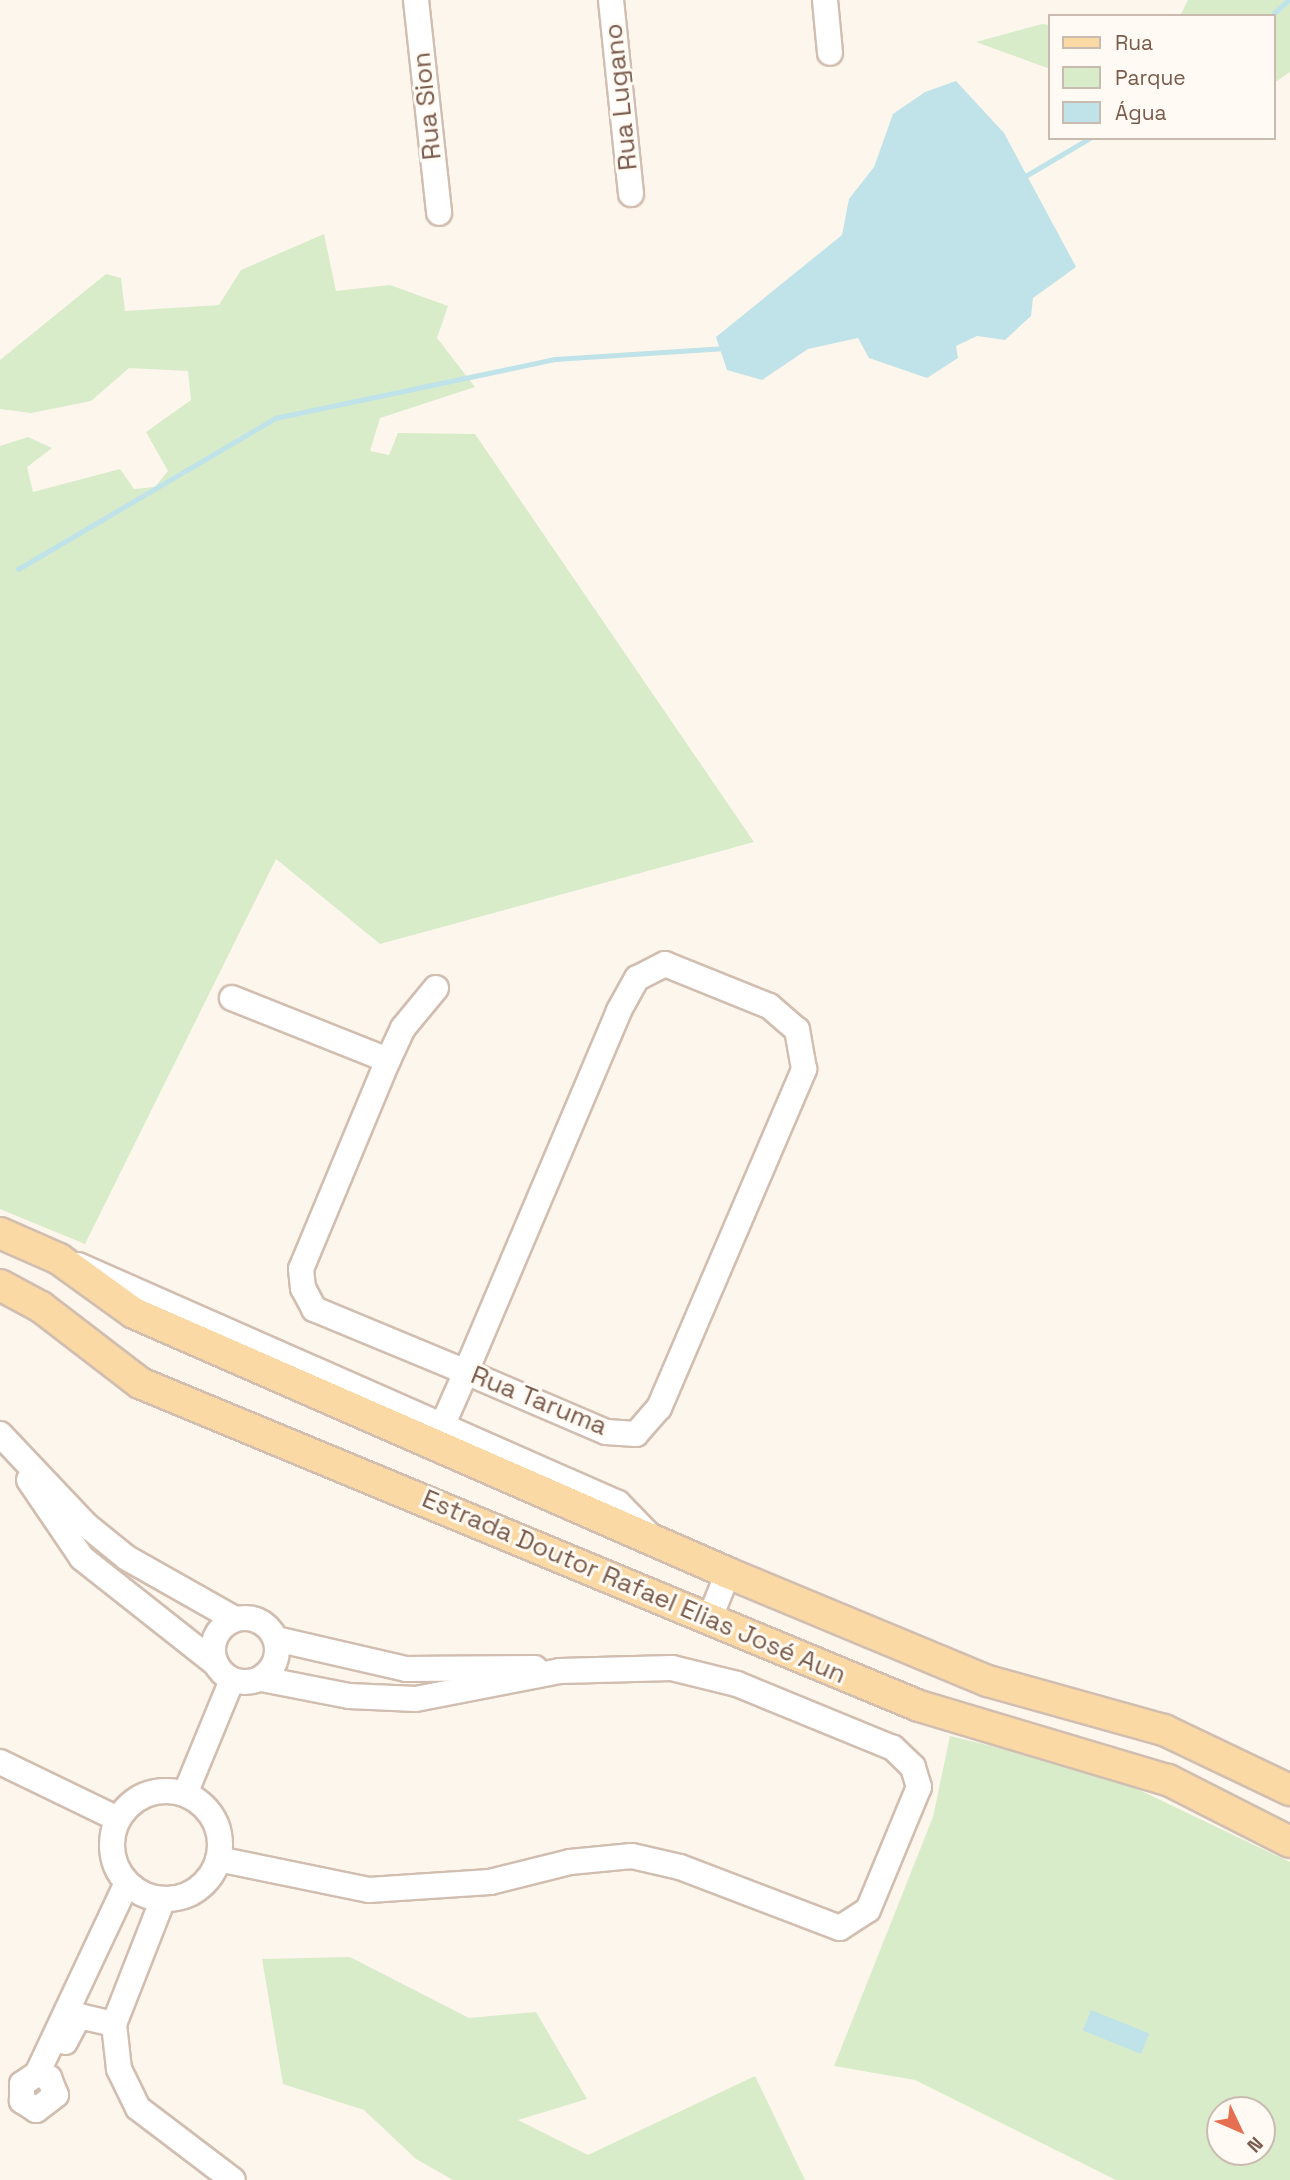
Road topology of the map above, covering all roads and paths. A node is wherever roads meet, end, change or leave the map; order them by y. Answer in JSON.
{"nodes":[{"id":1,"x":416,"y":0,"type":"edge"},
{"id":2,"x":611,"y":0,"type":"edge"},
{"id":3,"x":825,"y":0,"type":"edge"},
{"id":4,"x":830,"y":53,"type":"dead end"},
{"id":5,"x":631,"y":194,"type":"dead end"},
{"id":6,"x":439,"y":213,"type":"dead end"},
{"id":7,"x":436,"y":988,"type":"dead end"},
{"id":8,"x":232,"y":998,"type":"dead end"},
{"id":9,"x":388,"y":1060,"type":"junction"},
{"id":10,"x":0,"y":1233,"type":"edge"},
{"id":11,"x":59,"y":1259,"type":"junction"},
{"id":12,"x":0,"y":1284,"type":"edge"},
{"id":13,"x":466,"y":1372,"type":"junction"},
{"id":14,"x":443,"y":1424,"type":"junction"},
{"id":15,"x":8,"y":1442,"type":"edge"},
{"id":16,"x":650,"y":1536,"type":"junction"},
{"id":17,"x":729,"y":1573,"type":"junction"},
{"id":18,"x":235,"y":1619,"type":"junction"},
{"id":19,"x":709,"y":1620,"type":"junction"},
{"id":20,"x":276,"y":1639,"type":"junction"},
{"id":21,"x":560,"y":1671,"type":"junction"},
{"id":22,"x":224,"y":1672,"type":"junction"},
{"id":23,"x":262,"y":1679,"type":"junction"},
{"id":24,"x":0,"y":1744,"type":"edge"},
{"id":25,"x":0,"y":1762,"type":"edge"},
{"id":26,"x":25,"y":1772,"type":"junction"},
{"id":27,"x":1290,"y":1790,"type":"edge"},
{"id":28,"x":185,"y":1794,"type":"junction"},
{"id":29,"x":118,"y":1819,"type":"junction"},
{"id":30,"x":1290,"y":1842,"type":"edge"},
{"id":31,"x":218,"y":1859,"type":"junction"},
{"id":32,"x":127,"y":1883,"type":"junction"},
{"id":33,"x":163,"y":1899,"type":"junction"},
{"id":34,"x":88,"y":1966,"type":"junction"},
{"id":35,"x":117,"y":2016,"type":"junction"},
{"id":36,"x":226,"y":2174,"type":"edge"},
{"id":37,"x":243,"y":2180,"type":"edge"}],
"edges":[{"from":1,"to":6,"type":"street","name":"Rua Sion"},
{"from":2,"to":5,"type":"street","name":"Rua Lugano"},
{"from":3,"to":4,"type":"street"},
{"from":7,"to":9,"type":"street","name":"Rua Taruma"},
{"from":8,"to":9,"type":"street"},
{"from":9,"to":13,"type":"street","name":"Rua Taruma"},
{"from":10,"to":11,"type":"main road","name":"Estrada Doutor Rafael Elias José Aun"},
{"from":11,"to":14,"type":"street"},
{"from":11,"to":16,"type":"main road","name":"Estrada Doutor Rafael Elias José Aun"},
{"from":12,"to":19,"type":"main road","name":"Estrada Doutor Rafael Elias José Aun"},
{"from":13,"to":13,"type":"street","name":"Rua Taruma"},
{"from":13,"to":14,"type":"street"},
{"from":14,"to":16,"type":"street"},
{"from":15,"to":18,"type":"street"},
{"from":15,"to":22,"type":"street"},
{"from":16,"to":17,"type":"main road","name":"Estrada Doutor Rafael Elias José Aun"},
{"from":17,"to":19,"type":"street"},
{"from":17,"to":27,"type":"main road","name":"Estrada Doutor Rafael Elias José Aun"},
{"from":18,"to":20,"type":"street"},
{"from":18,"to":22,"type":"street"},
{"from":19,"to":30,"type":"main road","name":"Estrada Doutor Rafael Elias José Aun"},
{"from":20,"to":21,"type":"street"},
{"from":20,"to":23,"type":"street"},
{"from":21,"to":23,"type":"street"},
{"from":21,"to":31,"type":"street"},
{"from":22,"to":23,"type":"street"},
{"from":22,"to":28,"type":"street"},
{"from":24,"to":26,"type":"street"},
{"from":25,"to":26,"type":"street"},
{"from":26,"to":29,"type":"street"},
{"from":28,"to":29,"type":"street"},
{"from":28,"to":31,"type":"street"},
{"from":29,"to":32,"type":"street"},
{"from":31,"to":33,"type":"street"},
{"from":32,"to":33,"type":"street"},
{"from":32,"to":34,"type":"street"},
{"from":33,"to":35,"type":"street"},
{"from":34,"to":35,"type":"street"},
{"from":34,"to":35,"type":"street"},
{"from":35,"to":36,"type":"street"},
{"from":36,"to":37,"type":"street"}]}
